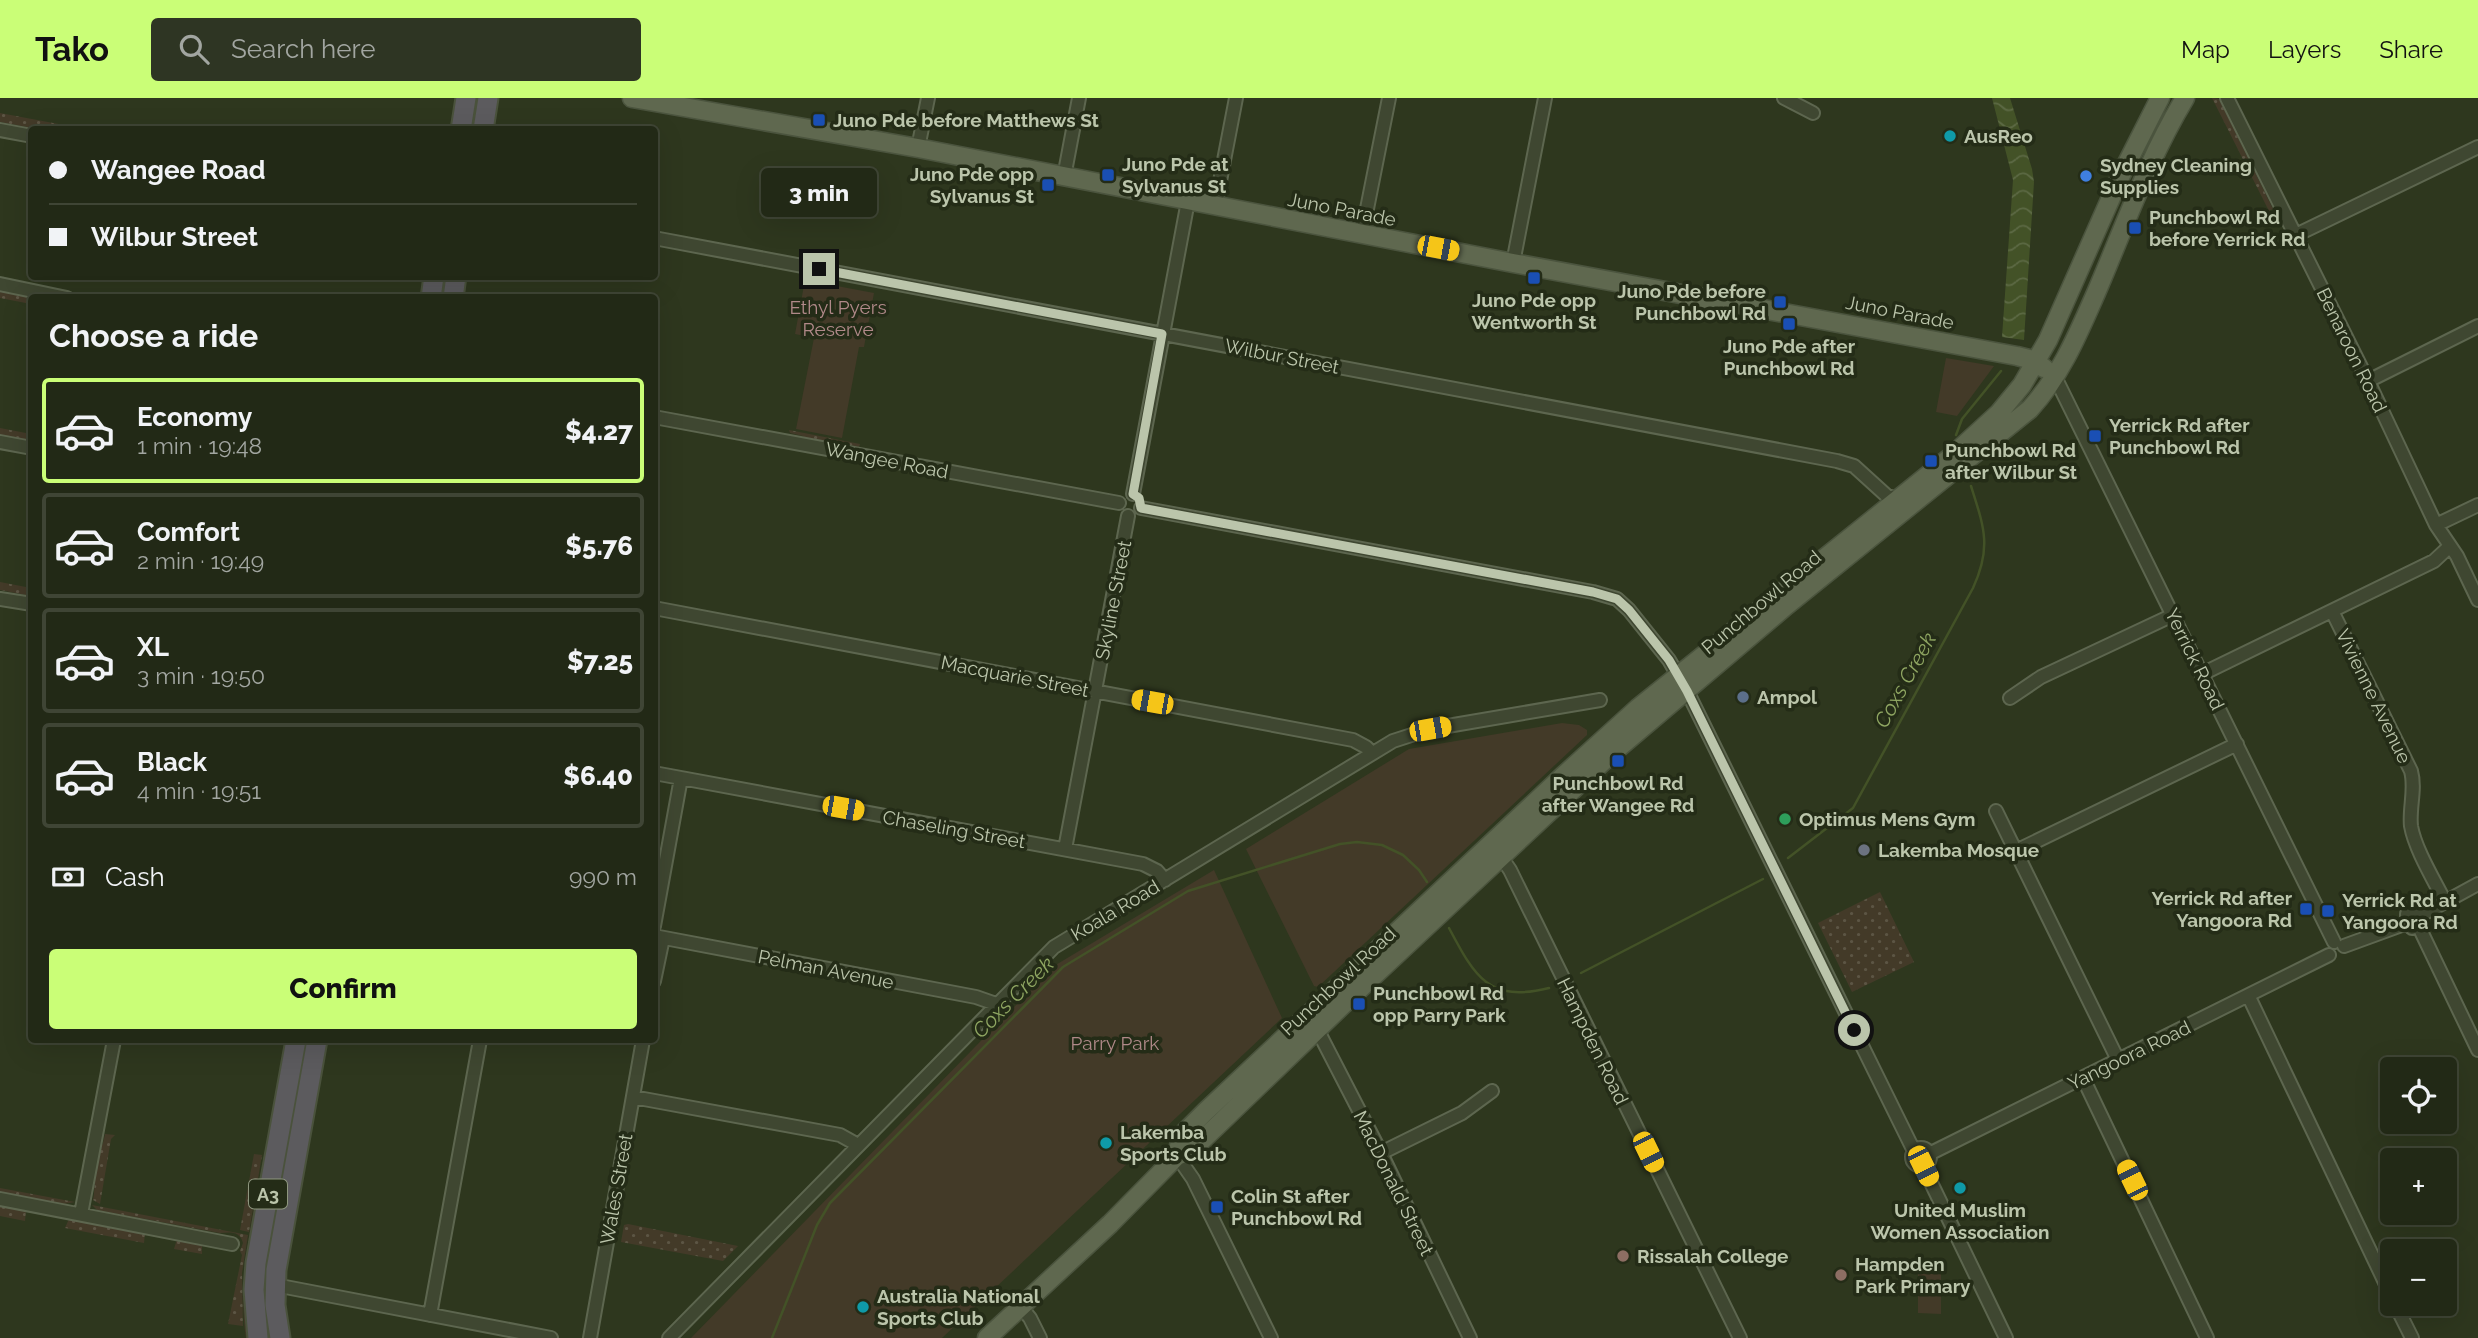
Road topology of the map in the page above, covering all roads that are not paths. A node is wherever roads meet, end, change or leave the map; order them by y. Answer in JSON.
{"nodes":[{"id":1,"x":488,"y":98,"type":"edge"},
{"id":2,"x":632,"y":98,"type":"edge"},
{"id":3,"x":691,"y":98,"type":"edge"},
{"id":4,"x":928,"y":98,"type":"edge"},
{"id":5,"x":1079,"y":98,"type":"edge"},
{"id":6,"x":1236,"y":98,"type":"edge"},
{"id":7,"x":1389,"y":98,"type":"edge"},
{"id":8,"x":1545,"y":98,"type":"edge"},
{"id":9,"x":1784,"y":98,"type":"edge"},
{"id":10,"x":2160,"y":98,"type":"edge"},
{"id":11,"x":2185,"y":98,"type":"edge"},
{"id":12,"x":2227,"y":98,"type":"edge"},
{"id":13,"x":465,"y":101,"type":"edge"},
{"id":14,"x":1813,"y":113,"type":"dead end"},
{"id":15,"x":740,"y":116,"type":"junction"},
{"id":16,"x":462,"y":126,"type":"edge"},
{"id":17,"x":484,"y":126,"type":"edge"},
{"id":18,"x":0,"y":130,"type":"edge"},
{"id":19,"x":28,"y":135,"type":"edge"},
{"id":20,"x":2478,"y":147,"type":"edge"},
{"id":21,"x":918,"y":148,"type":"junction"},
{"id":22,"x":1064,"y":177,"type":"junction"},
{"id":23,"x":1188,"y":201,"type":"junction"},
{"id":24,"x":1215,"y":207,"type":"junction"},
{"id":25,"x":1362,"y":234,"type":"junction"},
{"id":26,"x":2296,"y":235,"type":"junction"},
{"id":27,"x":658,"y":239,"type":"edge"},
{"id":28,"x":1513,"y":263,"type":"junction"},
{"id":29,"x":0,"y":285,"type":"edge"},
{"id":30,"x":46,"y":294,"type":"edge"},
{"id":31,"x":2478,"y":326,"type":"edge"},
{"id":32,"x":1162,"y":334,"type":"junction"},
{"id":33,"x":2036,"y":363,"type":"junction"},
{"id":34,"x":2055,"y":377,"type":"junction"},
{"id":35,"x":2368,"y":381,"type":"junction"},
{"id":36,"x":658,"y":418,"type":"edge"},
{"id":37,"x":0,"y":442,"type":"edge"},
{"id":38,"x":28,"y":447,"type":"edge"},
{"id":39,"x":1133,"y":494,"type":"junction"},
{"id":40,"x":1899,"y":499,"type":"junction"},
{"id":41,"x":1119,"y":503,"type":"junction"},
{"id":42,"x":2478,"y":505,"type":"edge"},
{"id":43,"x":1141,"y":508,"type":"junction"},
{"id":44,"x":1128,"y":516,"type":"junction"},
{"id":45,"x":2435,"y":525,"type":"junction"},
{"id":46,"x":2450,"y":546,"type":"junction"},
{"id":47,"x":0,"y":599,"type":"edge"},
{"id":48,"x":2478,"y":600,"type":"edge"},
{"id":49,"x":28,"y":603,"type":"edge"},
{"id":50,"x":658,"y":609,"type":"edge"},
{"id":51,"x":2332,"y":611,"type":"junction"},
{"id":52,"x":2173,"y":615,"type":"junction"},
{"id":53,"x":2202,"y":674,"type":"junction"},
{"id":54,"x":1683,"y":683,"type":"junction"},
{"id":55,"x":1095,"y":692,"type":"junction"},
{"id":56,"x":2010,"y":698,"type":"dead end"},
{"id":57,"x":1600,"y":700,"type":"dead end"},
{"id":58,"x":2237,"y":744,"type":"junction"},
{"id":59,"x":1371,"y":753,"type":"junction"},
{"id":60,"x":658,"y":774,"type":"edge"},
{"id":61,"x":681,"y":778,"type":"junction"},
{"id":62,"x":1996,"y":811,"type":"dead end"},
{"id":63,"x":1065,"y":849,"type":"junction"},
{"id":64,"x":2016,"y":852,"type":"junction"},
{"id":65,"x":1501,"y":857,"type":"junction"},
{"id":66,"x":1165,"y":880,"type":"junction"},
{"id":67,"x":2478,"y":884,"type":"edge"},
{"id":68,"x":2445,"y":902,"type":"junction"},
{"id":69,"x":658,"y":904,"type":"edge"},
{"id":70,"x":2413,"y":925,"type":"junction"},
{"id":71,"x":659,"y":937,"type":"edge"},
{"id":72,"x":2339,"y":944,"type":"junction"},
{"id":73,"x":2249,"y":997,"type":"junction"},
{"id":74,"x":996,"y":1004,"type":"junction"},
{"id":75,"x":1317,"y":1029,"type":"junction"},
{"id":76,"x":113,"y":1043,"type":"edge"},
{"id":77,"x":295,"y":1043,"type":"edge"},
{"id":78,"x":316,"y":1043,"type":"edge"},
{"id":79,"x":479,"y":1043,"type":"edge"},
{"id":80,"x":642,"y":1043,"type":"edge"},
{"id":81,"x":2478,"y":1050,"type":"edge"},
{"id":82,"x":2118,"y":1060,"type":"junction"},
{"id":83,"x":2084,"y":1077,"type":"junction"},
{"id":84,"x":1492,"y":1091,"type":"dead end"},
{"id":85,"x":633,"y":1097,"type":"junction"},
{"id":86,"x":858,"y":1145,"type":"junction"},
{"id":87,"x":1914,"y":1151,"type":"junction"},
{"id":88,"x":1381,"y":1153,"type":"junction"},
{"id":89,"x":1929,"y":1154,"type":"junction"},
{"id":90,"x":1177,"y":1156,"type":"junction"},
{"id":91,"x":1923,"y":1166,"type":"junction"},
{"id":92,"x":0,"y":1199,"type":"edge"},
{"id":93,"x":81,"y":1214,"type":"junction"},
{"id":94,"x":232,"y":1244,"type":"dead end"},
{"id":95,"x":2380,"y":1272,"type":"edge"},
{"id":96,"x":275,"y":1285,"type":"junction"},
{"id":97,"x":1021,"y":1307,"type":"junction"},
{"id":98,"x":430,"y":1315,"type":"junction"},
{"id":99,"x":2401,"y":1316,"type":"edge"},
{"id":100,"x":258,"y":1338,"type":"edge"},
{"id":101,"x":280,"y":1338,"type":"edge"},
{"id":102,"x":551,"y":1338,"type":"edge"},
{"id":103,"x":590,"y":1338,"type":"edge"},
{"id":104,"x":669,"y":1338,"type":"edge"},
{"id":105,"x":988,"y":1338,"type":"edge"},
{"id":106,"x":1040,"y":1338,"type":"edge"},
{"id":107,"x":1271,"y":1338,"type":"edge"},
{"id":108,"x":1470,"y":1338,"type":"edge"},
{"id":109,"x":1740,"y":1338,"type":"edge"},
{"id":110,"x":2006,"y":1338,"type":"edge"},
{"id":111,"x":2207,"y":1338,"type":"edge"},
{"id":112,"x":2412,"y":1338,"type":"edge"}],
"edges":[{"from":1,"to":17,"type":"highway"},
{"from":2,"to":15,"type":"main road","name":"Juno Parade"},
{"from":3,"to":15,"type":"main road","name":"Juno Parade"},
{"from":4,"to":21,"type":"street"},
{"from":5,"to":22,"type":"street"},
{"from":6,"to":24,"type":"street"},
{"from":7,"to":25,"type":"street"},
{"from":8,"to":28,"type":"street"},
{"from":9,"to":14,"type":"street"},
{"from":10,"to":33,"type":"main road","name":"Punchbowl Road"},
{"from":11,"to":34,"type":"main road","name":"Punchbowl Road"},
{"from":12,"to":26,"type":"street","name":"Benaroon Road"},
{"from":13,"to":16,"type":"highway"},
{"from":15,"to":21,"type":"main road","name":"Juno Parade"},
{"from":18,"to":19,"type":"street"},
{"from":20,"to":26,"type":"street"},
{"from":21,"to":22,"type":"main road","name":"Juno Parade"},
{"from":22,"to":23,"type":"main road","name":"Juno Parade"},
{"from":23,"to":24,"type":"main road","name":"Juno Parade"},
{"from":23,"to":32,"type":"street"},
{"from":24,"to":25,"type":"main road","name":"Juno Parade"},
{"from":25,"to":28,"type":"main road","name":"Juno Parade"},
{"from":26,"to":35,"type":"street","name":"Benaroon Road"},
{"from":27,"to":32,"type":"street","name":"Wilbur Street"},
{"from":28,"to":33,"type":"main road","name":"Juno Parade"},
{"from":29,"to":30,"type":"street"},
{"from":31,"to":35,"type":"street"},
{"from":32,"to":39,"type":"street"},
{"from":32,"to":40,"type":"street","name":"Wilbur Street"},
{"from":33,"to":34,"type":"main road","name":"Juno Parade"},
{"from":33,"to":40,"type":"main road","name":"Punchbowl Road"},
{"from":34,"to":52,"type":"street","name":"Yerrick Road"},
{"from":34,"to":54,"type":"main road","name":"Punchbowl Road"},
{"from":35,"to":45,"type":"street","name":"Benaroon Road"},
{"from":36,"to":41,"type":"street","name":"Wangee Road"},
{"from":37,"to":38,"type":"street"},
{"from":39,"to":41,"type":"street"},
{"from":39,"to":43,"type":"street"},
{"from":40,"to":54,"type":"main road","name":"Punchbowl Road"},
{"from":41,"to":44,"type":"street"},
{"from":42,"to":45,"type":"street"},
{"from":43,"to":44,"type":"street"},
{"from":43,"to":54,"type":"street"},
{"from":44,"to":55,"type":"street","name":"Skyline Street"},
{"from":45,"to":46,"type":"street","name":"Benaroon Road"},
{"from":46,"to":48,"type":"street","name":"Benaroon Road"},
{"from":46,"to":51,"type":"street"},
{"from":47,"to":49,"type":"street"},
{"from":50,"to":55,"type":"street","name":"Macquarie Street"},
{"from":51,"to":53,"type":"street"},
{"from":51,"to":68,"type":"street","name":"Vivienne Avenue"},
{"from":52,"to":53,"type":"street","name":"Yerrick Road"},
{"from":52,"to":56,"type":"street"},
{"from":53,"to":58,"type":"street","name":"Yerrick Road"},
{"from":54,"to":65,"type":"main road","name":"Punchbowl Road"},
{"from":54,"to":87,"type":"street"},
{"from":54,"to":90,"type":"main road","name":"Punchbowl Road"},
{"from":55,"to":59,"type":"street","name":"Macquarie Street"},
{"from":55,"to":63,"type":"street","name":"Skyline Street"},
{"from":57,"to":59,"type":"street","name":"Koala Road"},
{"from":58,"to":64,"type":"street"},
{"from":58,"to":72,"type":"street","name":"Yerrick Road"},
{"from":59,"to":66,"type":"street","name":"Koala Road"},
{"from":60,"to":61,"type":"street","name":"Chaseling Street"},
{"from":61,"to":63,"type":"street","name":"Chaseling Street"},
{"from":61,"to":69,"type":"street"},
{"from":62,"to":64,"type":"street"},
{"from":63,"to":66,"type":"street","name":"Chaseling Street"},
{"from":64,"to":82,"type":"street"},
{"from":65,"to":75,"type":"main road","name":"Punchbowl Road"},
{"from":65,"to":109,"type":"street","name":"Hampden Road"},
{"from":66,"to":74,"type":"street","name":"Koala Road"},
{"from":67,"to":68,"type":"street"},
{"from":68,"to":70,"type":"street"},
{"from":70,"to":72,"type":"street"},
{"from":70,"to":81,"type":"street"},
{"from":71,"to":74,"type":"street","name":"Pelman Avenue"},
{"from":72,"to":73,"type":"street","name":"Yangoora Road"},
{"from":73,"to":82,"type":"street","name":"Yangoora Road"},
{"from":73,"to":95,"type":"street"},
{"from":74,"to":86,"type":"street","name":"Koala Road"},
{"from":75,"to":88,"type":"street","name":"MacDonald Street"},
{"from":75,"to":90,"type":"main road","name":"Punchbowl Road"},
{"from":76,"to":93,"type":"street"},
{"from":77,"to":100,"type":"highway","number":"A3"},
{"from":78,"to":96,"type":"highway","number":"A3"},
{"from":79,"to":98,"type":"street"},
{"from":80,"to":85,"type":"street","name":"Wales Street"},
{"from":82,"to":83,"type":"street","name":"Yangoora Road"},
{"from":83,"to":89,"type":"street","name":"Yangoora Road"},
{"from":83,"to":111,"type":"street"},
{"from":84,"to":88,"type":"street"},
{"from":85,"to":86,"type":"street"},
{"from":85,"to":103,"type":"street","name":"Wales Street"},
{"from":86,"to":104,"type":"street","name":"Koala Road"},
{"from":87,"to":89,"type":"street"},
{"from":87,"to":91,"type":"street"},
{"from":88,"to":108,"type":"street","name":"MacDonald Street"},
{"from":89,"to":91,"type":"street"},
{"from":90,"to":97,"type":"main road","name":"Punchbowl Road"},
{"from":90,"to":107,"type":"street"},
{"from":91,"to":110,"type":"street"},
{"from":92,"to":93,"type":"street"},
{"from":93,"to":94,"type":"street"},
{"from":96,"to":98,"type":"street"},
{"from":96,"to":101,"type":"highway","number":"A3"},
{"from":97,"to":105,"type":"main road","name":"Punchbowl Road"},
{"from":97,"to":106,"type":"street"},
{"from":98,"to":102,"type":"street"},
{"from":99,"to":112,"type":"street"}]}
